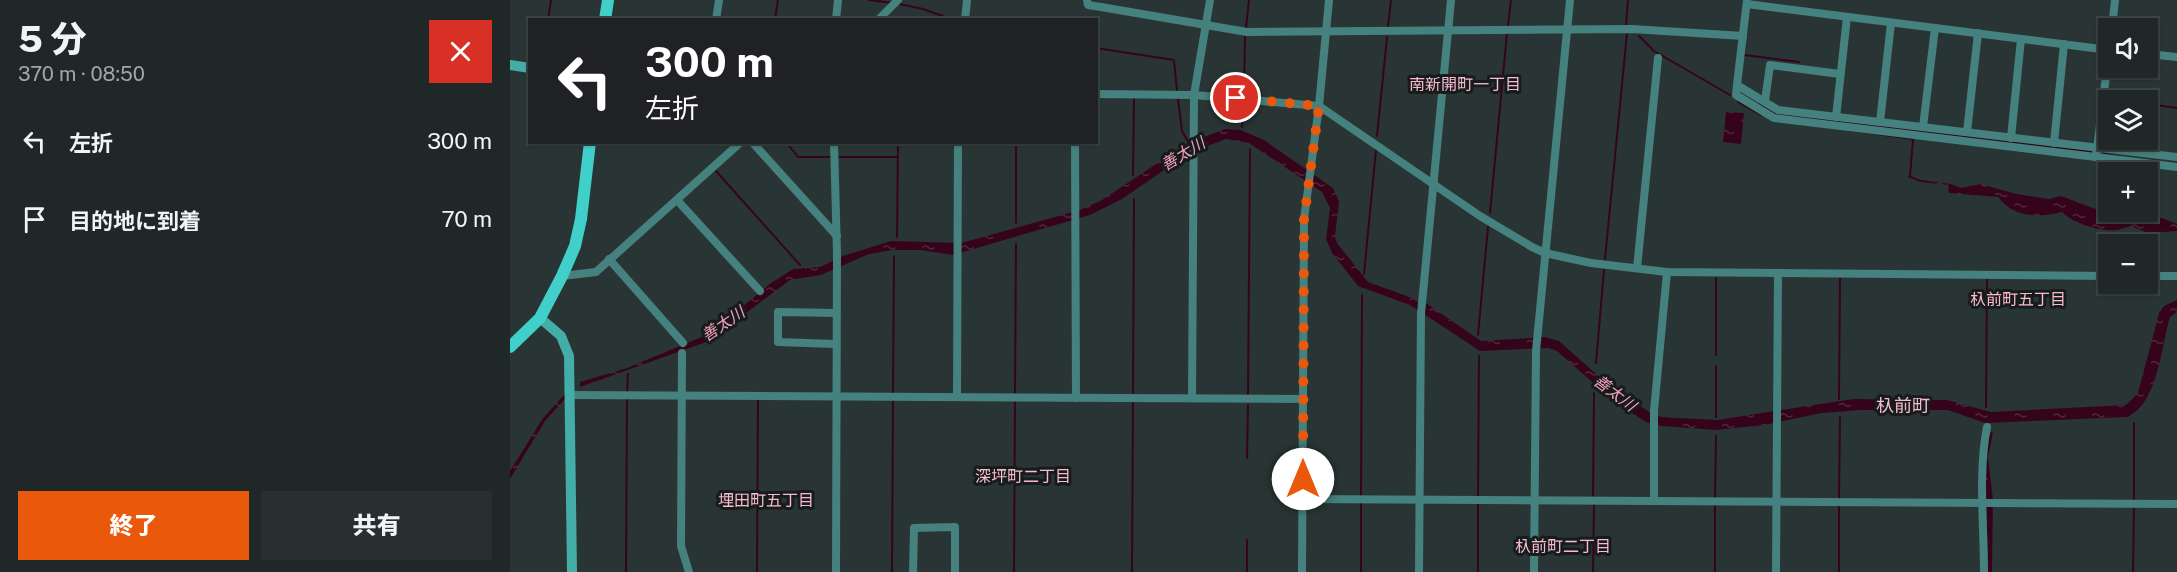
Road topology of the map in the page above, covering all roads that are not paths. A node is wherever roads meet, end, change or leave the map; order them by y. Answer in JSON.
{"nodes":[{"id":1,"x":608,"y":0,"type":"edge"},
{"id":2,"x":718,"y":0,"type":"edge"},
{"id":3,"x":838,"y":0,"type":"edge"},
{"id":4,"x":967,"y":0,"type":"edge"},
{"id":5,"x":1087,"y":0,"type":"edge"},
{"id":6,"x":1210,"y":0,"type":"edge"},
{"id":7,"x":1329,"y":0,"type":"edge"},
{"id":8,"x":1451,"y":0,"type":"edge"},
{"id":9,"x":1570,"y":0,"type":"edge"},
{"id":10,"x":2115,"y":0,"type":"edge"},
{"id":11,"x":896,"y":2,"type":"edge"},
{"id":12,"x":1747,"y":2,"type":"edge"},
{"id":13,"x":1847,"y":17,"type":"junction"},
{"id":14,"x":605,"y":18,"type":"edge"},
{"id":15,"x":716,"y":18,"type":"edge"},
{"id":16,"x":836,"y":18,"type":"edge"},
{"id":17,"x":880,"y":18,"type":"edge"},
{"id":18,"x":965,"y":18,"type":"edge"},
{"id":19,"x":2113,"y":18,"type":"edge"},
{"id":20,"x":1891,"y":22,"type":"junction"},
{"id":21,"x":1206,"y":27,"type":"junction"},
{"id":22,"x":1935,"y":28,"type":"junction"},
{"id":23,"x":1567,"y":30,"type":"junction"},
{"id":24,"x":1448,"y":31,"type":"junction"},
{"id":25,"x":1326,"y":32,"type":"junction"},
{"id":26,"x":1978,"y":33,"type":"junction"},
{"id":27,"x":1743,"y":36,"type":"junction"},
{"id":28,"x":2021,"y":39,"type":"junction"},
{"id":29,"x":2064,"y":44,"type":"junction"},
{"id":30,"x":2098,"y":49,"type":"edge"},
{"id":31,"x":2158,"y":55,"type":"edge"},
{"id":32,"x":2177,"y":57,"type":"edge"},
{"id":33,"x":1658,"y":58,"type":"dead end"},
{"id":34,"x":510,"y":65,"type":"edge"},
{"id":35,"x":528,"y":68,"type":"edge"},
{"id":36,"x":1840,"y":74,"type":"junction"},
{"id":37,"x":2106,"y":78,"type":"edge"},
{"id":38,"x":1737,"y":85,"type":"junction"},
{"id":39,"x":1098,"y":94,"type":"edge"},
{"id":40,"x":1194,"y":94,"type":"junction"},
{"id":41,"x":1766,"y":101,"type":"junction"},
{"id":42,"x":1319,"y":106,"type":"junction"},
{"id":43,"x":1836,"y":117,"type":"junction"},
{"id":44,"x":1880,"y":122,"type":"junction"},
{"id":45,"x":1923,"y":127,"type":"junction"},
{"id":46,"x":1967,"y":132,"type":"junction"},
{"id":47,"x":2011,"y":138,"type":"junction"},
{"id":48,"x":2054,"y":143,"type":"junction"},
{"id":49,"x":590,"y":144,"type":"edge"},
{"id":50,"x":739,"y":144,"type":"edge"},
{"id":51,"x":754,"y":144,"type":"edge"},
{"id":52,"x":834,"y":144,"type":"edge"},
{"id":53,"x":958,"y":144,"type":"edge"},
{"id":54,"x":1075,"y":144,"type":"edge"},
{"id":55,"x":2097,"y":152,"type":"junction"},
{"id":56,"x":2177,"y":157,"type":"edge"},
{"id":57,"x":2177,"y":167,"type":"edge"},
{"id":58,"x":1433,"y":183,"type":"junction"},
{"id":59,"x":677,"y":200,"type":"junction"},
{"id":60,"x":837,"y":236,"type":"junction"},
{"id":61,"x":1545,"y":253,"type":"junction"},
{"id":62,"x":609,"y":259,"type":"junction"},
{"id":63,"x":1637,"y":268,"type":"junction"},
{"id":64,"x":1667,"y":272,"type":"junction"},
{"id":65,"x":1778,"y":273,"type":"junction"},
{"id":66,"x":562,"y":276,"type":"junction"},
{"id":67,"x":2098,"y":276,"type":"edge"},
{"id":68,"x":2158,"y":276,"type":"edge"},
{"id":69,"x":2177,"y":276,"type":"edge"},
{"id":70,"x":760,"y":291,"type":"dead end"},
{"id":71,"x":836,"y":313,"type":"junction"},
{"id":72,"x":540,"y":318,"type":"junction"},
{"id":73,"x":683,"y":343,"type":"dead end"},
{"id":74,"x":836,"y":344,"type":"junction"},
{"id":75,"x":510,"y":347,"type":"edge"},
{"id":76,"x":682,"y":353,"type":"dead end"},
{"id":77,"x":569,"y":395,"type":"junction"},
{"id":78,"x":682,"y":396,"type":"junction"},
{"id":79,"x":836,"y":397,"type":"junction"},
{"id":80,"x":957,"y":397,"type":"junction"},
{"id":81,"x":1076,"y":398,"type":"junction"},
{"id":82,"x":1192,"y":398,"type":"junction"},
{"id":83,"x":1303,"y":399,"type":"junction"},
{"id":84,"x":1987,"y":427,"type":"dead end"},
{"id":85,"x":1303,"y":499,"type":"junction"},
{"id":86,"x":1419,"y":499,"type":"junction"},
{"id":87,"x":1535,"y":500,"type":"junction"},
{"id":88,"x":1654,"y":500,"type":"junction"},
{"id":89,"x":1776,"y":501,"type":"junction"},
{"id":90,"x":1986,"y":502,"type":"junction"},
{"id":91,"x":2177,"y":504,"type":"edge"},
{"id":92,"x":572,"y":572,"type":"edge"},
{"id":93,"x":689,"y":572,"type":"edge"},
{"id":94,"x":836,"y":572,"type":"edge"},
{"id":95,"x":913,"y":572,"type":"edge"},
{"id":96,"x":954,"y":572,"type":"edge"},
{"id":97,"x":1302,"y":572,"type":"edge"},
{"id":98,"x":1419,"y":572,"type":"edge"},
{"id":99,"x":1534,"y":572,"type":"edge"},
{"id":100,"x":1776,"y":572,"type":"edge"},
{"id":101,"x":1984,"y":572,"type":"edge"}],
"edges":[{"from":1,"to":14,"type":"main road"},
{"from":2,"to":15,"type":"street"},
{"from":3,"to":16,"type":"street"},
{"from":4,"to":18,"type":"street"},
{"from":5,"to":21,"type":"street"},
{"from":6,"to":21,"type":"street"},
{"from":7,"to":25,"type":"street"},
{"from":8,"to":24,"type":"street"},
{"from":9,"to":23,"type":"street"},
{"from":10,"to":19,"type":"street"},
{"from":11,"to":17,"type":"street"},
{"from":12,"to":13,"type":"street"},
{"from":12,"to":27,"type":"street"},
{"from":13,"to":20,"type":"street"},
{"from":13,"to":36,"type":"street"},
{"from":20,"to":22,"type":"street"},
{"from":20,"to":44,"type":"street"},
{"from":21,"to":25,"type":"street"},
{"from":21,"to":40,"type":"street"},
{"from":22,"to":26,"type":"street"},
{"from":22,"to":45,"type":"street"},
{"from":23,"to":24,"type":"street"},
{"from":23,"to":27,"type":"street"},
{"from":23,"to":61,"type":"street"},
{"from":24,"to":25,"type":"street"},
{"from":24,"to":58,"type":"street"},
{"from":25,"to":42,"type":"street"},
{"from":26,"to":28,"type":"street"},
{"from":26,"to":46,"type":"street"},
{"from":27,"to":38,"type":"street"},
{"from":28,"to":29,"type":"street"},
{"from":28,"to":47,"type":"street"},
{"from":29,"to":30,"type":"street"},
{"from":29,"to":48,"type":"street"},
{"from":31,"to":32,"type":"street"},
{"from":33,"to":63,"type":"street"},
{"from":34,"to":35,"type":"street"},
{"from":36,"to":41,"type":"street"},
{"from":36,"to":43,"type":"street"},
{"from":37,"to":55,"type":"street"},
{"from":38,"to":41,"type":"street"},
{"from":38,"to":55,"type":"street"},
{"from":39,"to":40,"type":"street"},
{"from":40,"to":42,"type":"street"},
{"from":40,"to":82,"type":"street"},
{"from":41,"to":43,"type":"street"},
{"from":42,"to":58,"type":"street"},
{"from":42,"to":83,"type":"street"},
{"from":43,"to":44,"type":"street"},
{"from":44,"to":45,"type":"street"},
{"from":45,"to":46,"type":"street"},
{"from":46,"to":47,"type":"street"},
{"from":47,"to":48,"type":"street"},
{"from":48,"to":55,"type":"street"},
{"from":49,"to":66,"type":"main road"},
{"from":50,"to":59,"type":"street"},
{"from":51,"to":60,"type":"street"},
{"from":52,"to":60,"type":"street"},
{"from":53,"to":80,"type":"street"},
{"from":54,"to":81,"type":"street"},
{"from":55,"to":56,"type":"street"},
{"from":55,"to":57,"type":"street"},
{"from":58,"to":61,"type":"street"},
{"from":58,"to":86,"type":"street"},
{"from":59,"to":62,"type":"street"},
{"from":59,"to":70,"type":"street"},
{"from":60,"to":71,"type":"street"},
{"from":61,"to":63,"type":"street"},
{"from":61,"to":87,"type":"street"},
{"from":62,"to":66,"type":"street"},
{"from":62,"to":73,"type":"street"},
{"from":63,"to":64,"type":"street"},
{"from":64,"to":65,"type":"street"},
{"from":64,"to":88,"type":"street"},
{"from":65,"to":67,"type":"street"},
{"from":65,"to":89,"type":"street"},
{"from":66,"to":72,"type":"main road"},
{"from":68,"to":69,"type":"street"},
{"from":71,"to":74,"type":"street"},
{"from":71,"to":74,"type":"street"},
{"from":72,"to":75,"type":"main road"},
{"from":72,"to":77,"type":"street"},
{"from":74,"to":79,"type":"street"},
{"from":76,"to":78,"type":"street"},
{"from":77,"to":78,"type":"street"},
{"from":77,"to":92,"type":"street"},
{"from":78,"to":79,"type":"street"},
{"from":78,"to":93,"type":"street"},
{"from":79,"to":80,"type":"street"},
{"from":79,"to":94,"type":"street"},
{"from":80,"to":81,"type":"street"},
{"from":81,"to":82,"type":"street"},
{"from":82,"to":83,"type":"street"},
{"from":83,"to":85,"type":"street"},
{"from":84,"to":90,"type":"street"},
{"from":85,"to":86,"type":"street"},
{"from":85,"to":97,"type":"street"},
{"from":86,"to":87,"type":"street"},
{"from":86,"to":98,"type":"street"},
{"from":87,"to":88,"type":"street"},
{"from":87,"to":99,"type":"street"},
{"from":88,"to":89,"type":"street"},
{"from":89,"to":90,"type":"street"},
{"from":89,"to":100,"type":"street"},
{"from":90,"to":91,"type":"street"},
{"from":90,"to":101,"type":"street"},
{"from":95,"to":96,"type":"street"}]}
